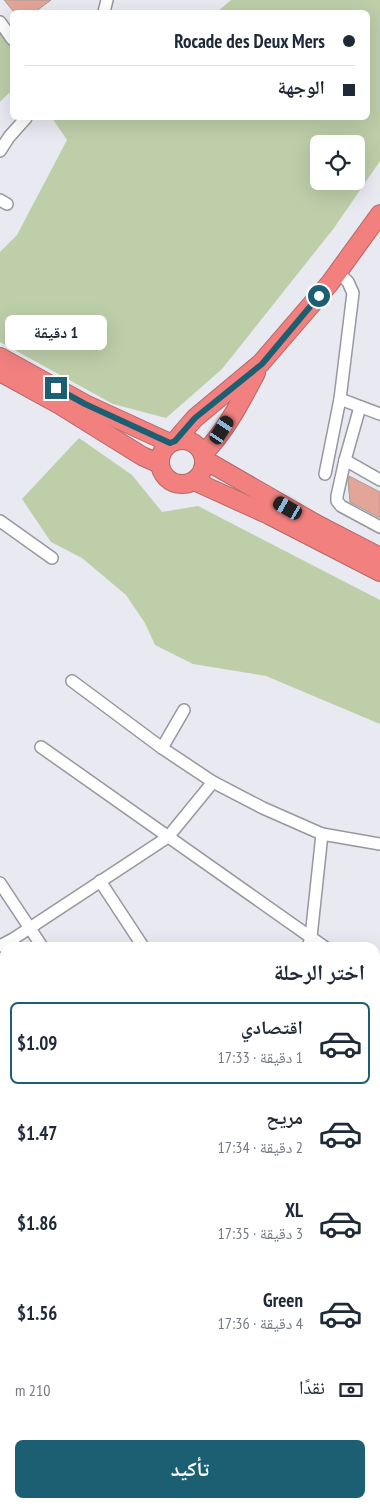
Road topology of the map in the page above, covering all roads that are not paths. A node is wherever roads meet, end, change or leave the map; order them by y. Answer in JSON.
{"nodes":[{"id":1,"x":0,"y":22,"type":"edge"},
{"id":2,"x":10,"y":36,"type":"edge"},
{"id":3,"x":24,"y":120,"type":"edge"},
{"id":4,"x":0,"y":151,"type":"edge"},
{"id":5,"x":380,"y":214,"type":"edge"},
{"id":6,"x":338,"y":272,"type":"junction"},
{"id":7,"x":0,"y":357,"type":"edge"},
{"id":8,"x":262,"y":364,"type":"junction"},
{"id":9,"x":0,"y":372,"type":"edge"},
{"id":10,"x":340,"y":399,"type":"junction"},
{"id":11,"x":360,"y":407,"type":"junction"},
{"id":12,"x":380,"y":414,"type":"edge"},
{"id":13,"x":172,"y":442,"type":"junction"},
{"id":14,"x":204,"y":457,"type":"junction"},
{"id":15,"x":345,"y":460,"type":"junction"},
{"id":16,"x":160,"y":464,"type":"junction"},
{"id":17,"x":325,"y":474,"type":"dead end"},
{"id":18,"x":380,"y":480,"type":"edge"},
{"id":19,"x":194,"y":481,"type":"junction"},
{"id":20,"x":0,"y":521,"type":"edge"},
{"id":21,"x":380,"y":527,"type":"edge"},
{"id":22,"x":380,"y":557,"type":"edge"},
{"id":23,"x":52,"y":558,"type":"dead end"},
{"id":24,"x":380,"y":572,"type":"edge"},
{"id":25,"x":72,"y":681,"type":"dead end"},
{"id":26,"x":184,"y":710,"type":"dead end"},
{"id":27,"x":41,"y":747,"type":"dead end"},
{"id":28,"x":162,"y":748,"type":"junction"},
{"id":29,"x":213,"y":782,"type":"junction"},
{"id":30,"x":322,"y":834,"type":"junction"},
{"id":31,"x":168,"y":837,"type":"junction"},
{"id":32,"x":380,"y":844,"type":"edge"},
{"id":33,"x":100,"y":881,"type":"junction"},
{"id":34,"x":0,"y":883,"type":"edge"},
{"id":35,"x":30,"y":928,"type":"junction"},
{"id":36,"x":7,"y":942,"type":"edge"},
{"id":37,"x":39,"y":942,"type":"edge"},
{"id":38,"x":140,"y":942,"type":"edge"},
{"id":39,"x":310,"y":942,"type":"edge"}],
"edges":[{"from":1,"to":2,"type":"street"},
{"from":3,"to":4,"type":"street"},
{"from":5,"to":6,"type":"highway"},
{"from":6,"to":8,"type":"highway"},
{"from":6,"to":10,"type":"street"},
{"from":7,"to":13,"type":"highway"},
{"from":8,"to":13,"type":"highway"},
{"from":8,"to":14,"type":"highway"},
{"from":9,"to":16,"type":"highway"},
{"from":10,"to":11,"type":"street"},
{"from":10,"to":17,"type":"street"},
{"from":11,"to":12,"type":"street"},
{"from":11,"to":15,"type":"street"},
{"from":13,"to":14,"type":"highway"},
{"from":13,"to":16,"type":"highway"},
{"from":14,"to":19,"type":"highway"},
{"from":14,"to":22,"type":"highway"},
{"from":15,"to":18,"type":"street"},
{"from":15,"to":21,"type":"street"},
{"from":16,"to":19,"type":"highway"},
{"from":19,"to":24,"type":"highway"},
{"from":20,"to":23,"type":"street"},
{"from":25,"to":28,"type":"street"},
{"from":26,"to":28,"type":"street"},
{"from":27,"to":31,"type":"street"},
{"from":28,"to":29,"type":"street"},
{"from":29,"to":30,"type":"street"},
{"from":29,"to":31,"type":"street"},
{"from":30,"to":32,"type":"street"},
{"from":30,"to":39,"type":"street"},
{"from":31,"to":33,"type":"street"},
{"from":31,"to":39,"type":"street"},
{"from":33,"to":35,"type":"street"},
{"from":33,"to":38,"type":"street"},
{"from":34,"to":35,"type":"street"},
{"from":35,"to":36,"type":"street"},
{"from":35,"to":37,"type":"street"}]}
